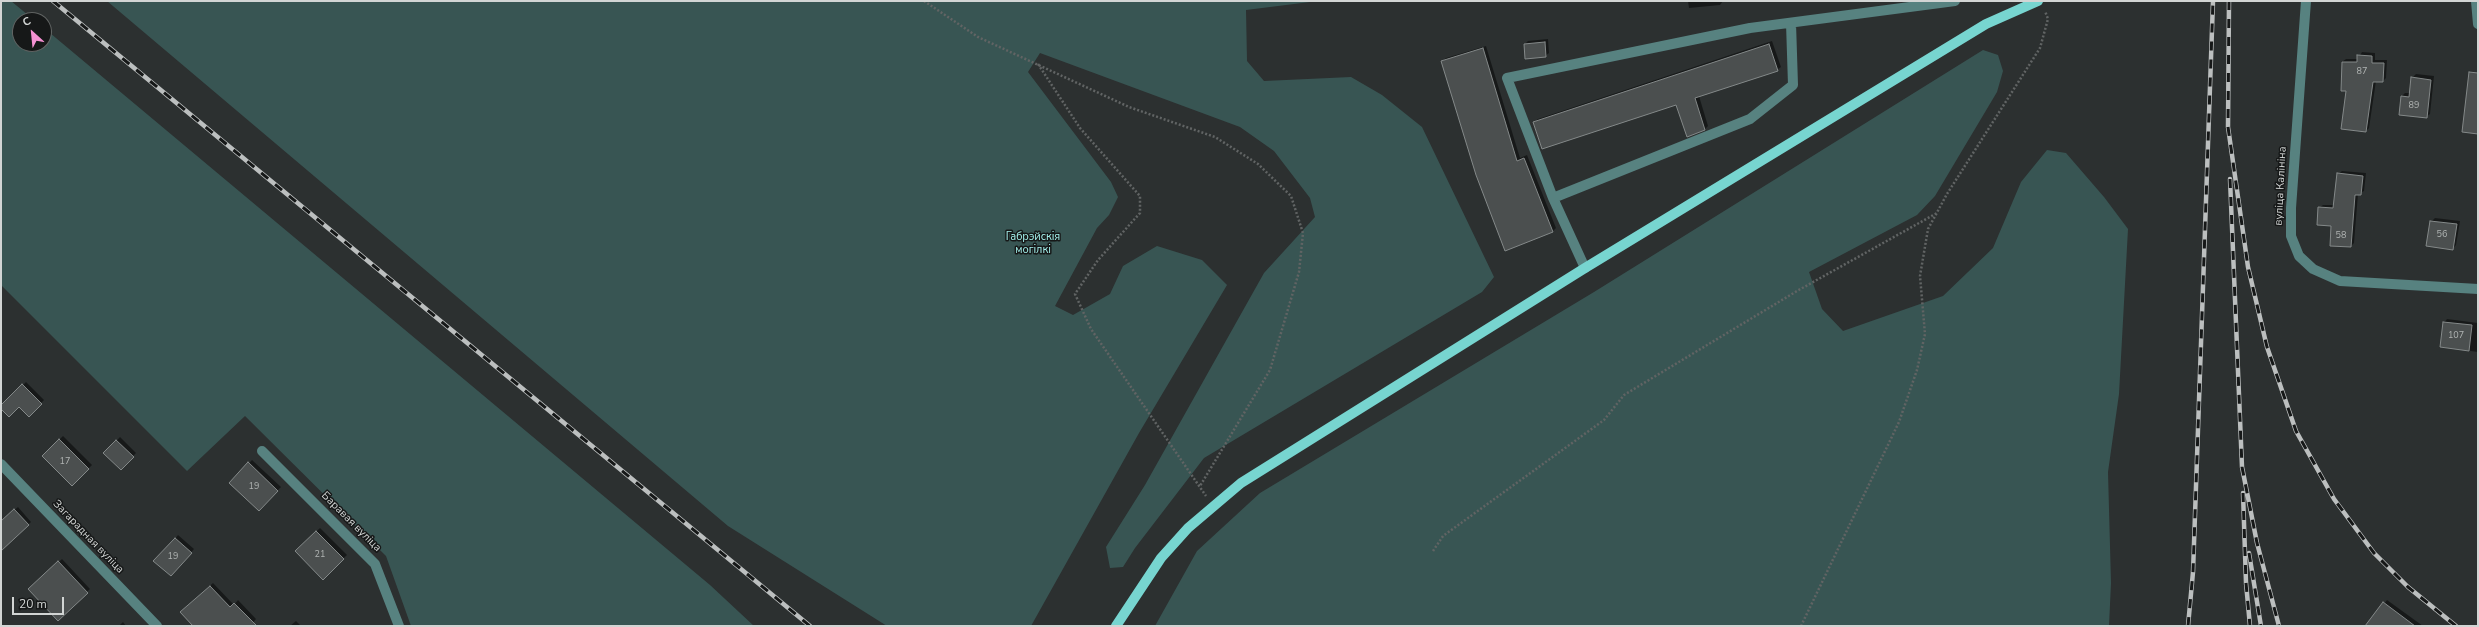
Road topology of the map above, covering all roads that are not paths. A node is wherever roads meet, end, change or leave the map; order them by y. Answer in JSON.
{"nodes":[{"id":1,"x":1955,"y":1,"type":"edge"},
{"id":2,"x":2306,"y":1,"type":"edge"},
{"id":3,"x":2476,"y":1,"type":"edge"},
{"id":4,"x":2041,"y":4,"type":"edge"},
{"id":5,"x":1791,"y":23,"type":"junction"},
{"id":6,"x":2478,"y":24,"type":"edge"},
{"id":7,"x":1553,"y":198,"type":"junction"},
{"id":8,"x":1585,"y":268,"type":"junction"},
{"id":9,"x":2478,"y":289,"type":"edge"},
{"id":10,"x":262,"y":451,"type":"dead end"},
{"id":11,"x":1,"y":464,"type":"edge"},
{"id":12,"x":157,"y":626,"type":"edge"},
{"id":13,"x":399,"y":626,"type":"edge"},
{"id":14,"x":1116,"y":626,"type":"edge"}],
"edges":[{"from":1,"to":5,"type":"street"},
{"from":2,"to":9,"type":"street","name":"вуліца Калініна"},
{"from":3,"to":6,"type":"street"},
{"from":4,"to":8,"type":"main road"},
{"from":5,"to":7,"type":"street"},
{"from":5,"to":7,"type":"street"},
{"from":7,"to":8,"type":"street"},
{"from":8,"to":14,"type":"main road"},
{"from":10,"to":13,"type":"street","name":"Баравая вуліца"},
{"from":11,"to":12,"type":"street","name":"Загарадная вуліца"}]}
